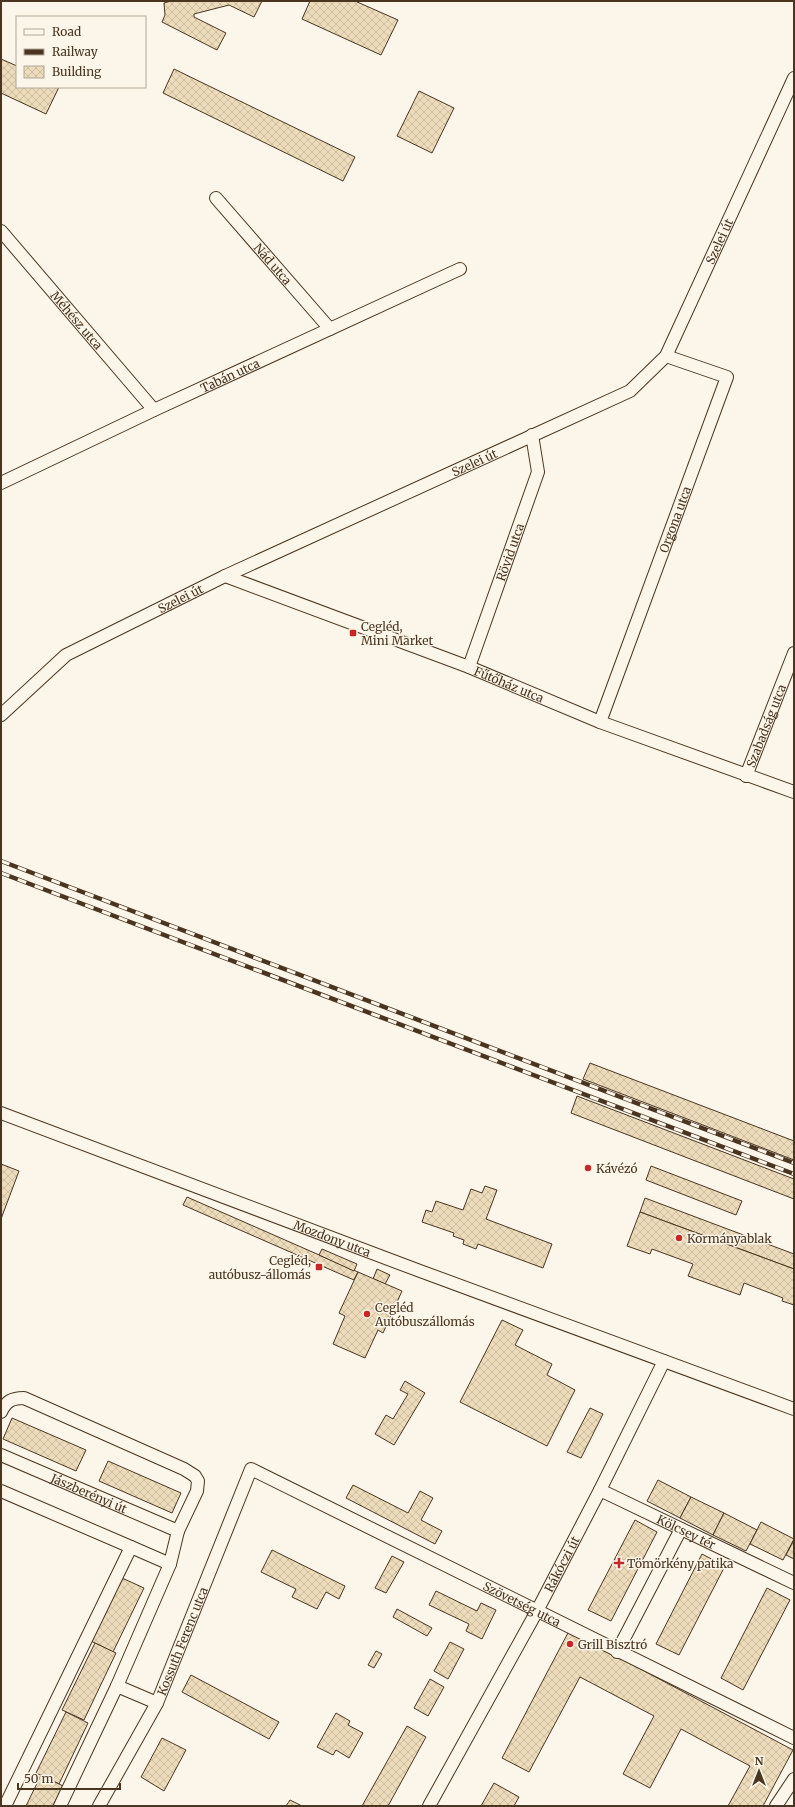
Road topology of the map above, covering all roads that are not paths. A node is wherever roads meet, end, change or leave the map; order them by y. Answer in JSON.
{"nodes":[{"id":1,"x":794,"y":78,"type":"edge"},
{"id":2,"x":216,"y":198,"type":"dead end"},
{"id":3,"x":1,"y":231,"type":"edge"},
{"id":4,"x":460,"y":269,"type":"dead end"},
{"id":5,"x":330,"y":329,"type":"junction"},
{"id":6,"x":666,"y":356,"type":"junction"},
{"id":7,"x":154,"y":410,"type":"junction"},
{"id":8,"x":532,"y":436,"type":"junction"},
{"id":9,"x":1,"y":483,"type":"edge"},
{"id":10,"x":225,"y":576,"type":"junction"},
{"id":11,"x":794,"y":653,"type":"edge"},
{"id":12,"x":469,"y":667,"type":"junction"},
{"id":13,"x":1,"y":715,"type":"edge"},
{"id":14,"x":600,"y":722,"type":"junction"},
{"id":15,"x":746,"y":776,"type":"junction"},
{"id":16,"x":794,"y":792,"type":"edge"},
{"id":17,"x":1,"y":1113,"type":"edge"},
{"id":18,"x":664,"y":1361,"type":"junction"},
{"id":19,"x":794,"y":1409,"type":"edge"},
{"id":20,"x":1,"y":1412,"type":"edge"},
{"id":21,"x":1,"y":1455,"type":"edge"},
{"id":22,"x":250,"y":1469,"type":"joint"},
{"id":23,"x":600,"y":1490,"type":"junction"},
{"id":24,"x":1,"y":1491,"type":"edge"},
{"id":25,"x":681,"y":1529,"type":"junction"},
{"id":26,"x":178,"y":1531,"type":"junction"},
{"id":27,"x":131,"y":1547,"type":"junction"},
{"id":28,"x":170,"y":1564,"type":"junction"},
{"id":29,"x":794,"y":1582,"type":"edge"},
{"id":30,"x":537,"y":1611,"type":"junction"},
{"id":31,"x":617,"y":1652,"type":"junction"},
{"id":32,"x":117,"y":1686,"type":"junction"},
{"id":33,"x":157,"y":1703,"type":"junction"},
{"id":34,"x":794,"y":1738,"type":"edge"},
{"id":35,"x":794,"y":1779,"type":"edge"},
{"id":36,"x":5,"y":1806,"type":"edge"},
{"id":37,"x":60,"y":1806,"type":"edge"},
{"id":38,"x":99,"y":1806,"type":"edge"},
{"id":39,"x":429,"y":1806,"type":"edge"},
{"id":40,"x":776,"y":1806,"type":"edge"}],
"edges":[{"from":1,"to":6,"type":"street","name":"Szelei út"},
{"from":2,"to":5,"type":"street","name":"Nád utca"},
{"from":3,"to":7,"type":"street","name":"Méhész utca"},
{"from":4,"to":5,"type":"street","name":"Tabán utca"},
{"from":5,"to":7,"type":"street","name":"Tabán utca"},
{"from":6,"to":8,"type":"street","name":"Szelei út"},
{"from":6,"to":14,"type":"street","name":"Orgona utca"},
{"from":7,"to":9,"type":"street","name":"Tabán utca"},
{"from":8,"to":10,"type":"street","name":"Szelei út"},
{"from":8,"to":12,"type":"street","name":"Rövid utca"},
{"from":10,"to":12,"type":"street","name":"Fűtőház utca"},
{"from":10,"to":13,"type":"street","name":"Szelei út"},
{"from":11,"to":15,"type":"street","name":"Szabadság utca"},
{"from":12,"to":14,"type":"street","name":"Fűtőház utca"},
{"from":14,"to":15,"type":"street","name":"Fűtőház utca"},
{"from":15,"to":16,"type":"street","name":"Fűtőház utca"},
{"from":17,"to":18,"type":"street","name":"Mozdony utca"},
{"from":18,"to":19,"type":"street"},
{"from":18,"to":23,"type":"street","name":"Rákóczi út"},
{"from":20,"to":26,"type":"street"},
{"from":21,"to":26,"type":"street","name":"Jászberényi út"},
{"from":22,"to":30,"type":"street","name":"Szövetség utca"},
{"from":22,"to":33,"type":"street","name":"Kossuth Ferenc utca"},
{"from":23,"to":25,"type":"street","name":"Kölcsey tér"},
{"from":23,"to":30,"type":"street","name":"Rákóczi út"},
{"from":24,"to":27,"type":"street"},
{"from":25,"to":29,"type":"street","name":"Kölcsey tér"},
{"from":25,"to":31,"type":"street"},
{"from":26,"to":28,"type":"street"},
{"from":27,"to":28,"type":"street"},
{"from":27,"to":36,"type":"street"},
{"from":28,"to":32,"type":"street"},
{"from":30,"to":31,"type":"street","name":"Szövetség utca"},
{"from":30,"to":39,"type":"street","name":"Rákóczi út"},
{"from":31,"to":34,"type":"street","name":"Szövetség utca"},
{"from":32,"to":33,"type":"street"},
{"from":32,"to":37,"type":"street"},
{"from":33,"to":38,"type":"street","name":"Kossuth Ferenc utca"},
{"from":35,"to":40,"type":"street"}]}
